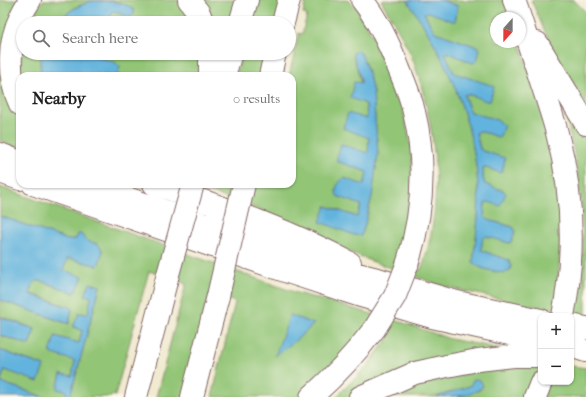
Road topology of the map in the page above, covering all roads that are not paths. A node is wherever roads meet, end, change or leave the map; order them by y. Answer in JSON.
{"nodes":[{"id":1,"x":30,"y":0,"type":"edge"},
{"id":2,"x":190,"y":0,"type":"edge"},
{"id":3,"x":247,"y":0,"type":"edge"},
{"id":4,"x":289,"y":0,"type":"edge"},
{"id":5,"x":362,"y":0,"type":"edge"},
{"id":6,"x":516,"y":6,"type":"edge"},
{"id":7,"x":22,"y":16,"type":"edge"},
{"id":8,"x":200,"y":16,"type":"edge"},
{"id":9,"x":242,"y":16,"type":"edge"},
{"id":10,"x":285,"y":16,"type":"edge"},
{"id":11,"x":16,"y":30,"type":"edge"},
{"id":12,"x":210,"y":60,"type":"edge"},
{"id":13,"x":229,"y":60,"type":"edge"},
{"id":14,"x":273,"y":60,"type":"edge"},
{"id":15,"x":210,"y":72,"type":"edge"},
{"id":16,"x":225,"y":72,"type":"edge"},
{"id":17,"x":271,"y":72,"type":"edge"},
{"id":18,"x":16,"y":92,"type":"edge"},
{"id":19,"x":586,"y":124,"type":"edge"},
{"id":20,"x":0,"y":154,"type":"edge"},
{"id":21,"x":16,"y":160,"type":"edge"},
{"id":22,"x":0,"y":172,"type":"edge"},
{"id":23,"x":16,"y":178,"type":"edge"},
{"id":24,"x":45,"y":188,"type":"edge"},
{"id":25,"x":98,"y":188,"type":"edge"},
{"id":26,"x":165,"y":188,"type":"edge"},
{"id":27,"x":192,"y":188,"type":"edge"},
{"id":28,"x":243,"y":188,"type":"edge"},
{"id":29,"x":381,"y":280,"type":"junction"},
{"id":30,"x":564,"y":313,"type":"edge"},
{"id":31,"x":538,"y":319,"type":"edge"},
{"id":32,"x":574,"y":326,"type":"edge"},
{"id":33,"x":586,"y":328,"type":"edge"},
{"id":34,"x":538,"y":340,"type":"edge"},
{"id":35,"x":574,"y":347,"type":"edge"},
{"id":36,"x":586,"y":351,"type":"edge"},
{"id":37,"x":586,"y":354,"type":"edge"},
{"id":38,"x":538,"y":356,"type":"edge"},
{"id":39,"x":574,"y":358,"type":"edge"},
{"id":40,"x":540,"y":385,"type":"edge"},
{"id":41,"x":136,"y":397,"type":"edge"},
{"id":42,"x":192,"y":397,"type":"edge"},
{"id":43,"x":311,"y":397,"type":"edge"},
{"id":44,"x":360,"y":397,"type":"edge"},
{"id":45,"x":535,"y":397,"type":"edge"}],
"edges":[{"from":1,"to":7,"type":"highway"},
{"from":2,"to":8,"type":"highway"},
{"from":3,"to":9,"type":"highway"},
{"from":4,"to":10,"type":"highway"},
{"from":5,"to":43,"type":"highway","bridge":true},
{"from":6,"to":19,"type":"highway"},
{"from":6,"to":30,"type":"highway"},
{"from":11,"to":18,"type":"highway"},
{"from":12,"to":15,"type":"highway"},
{"from":13,"to":16,"type":"highway"},
{"from":14,"to":17,"type":"highway"},
{"from":20,"to":21,"type":"highway"},
{"from":22,"to":23,"type":"highway"},
{"from":24,"to":34,"type":"highway"},
{"from":25,"to":29,"type":"highway"},
{"from":26,"to":29,"type":"highway"},
{"from":27,"to":41,"type":"highway","bridge":true},
{"from":28,"to":42,"type":"highway","bridge":true},
{"from":29,"to":31,"type":"highway"},
{"from":32,"to":33,"type":"highway"},
{"from":35,"to":36,"type":"highway"},
{"from":37,"to":39,"type":"highway"},
{"from":38,"to":44,"type":"highway"},
{"from":40,"to":45,"type":"highway"}]}
